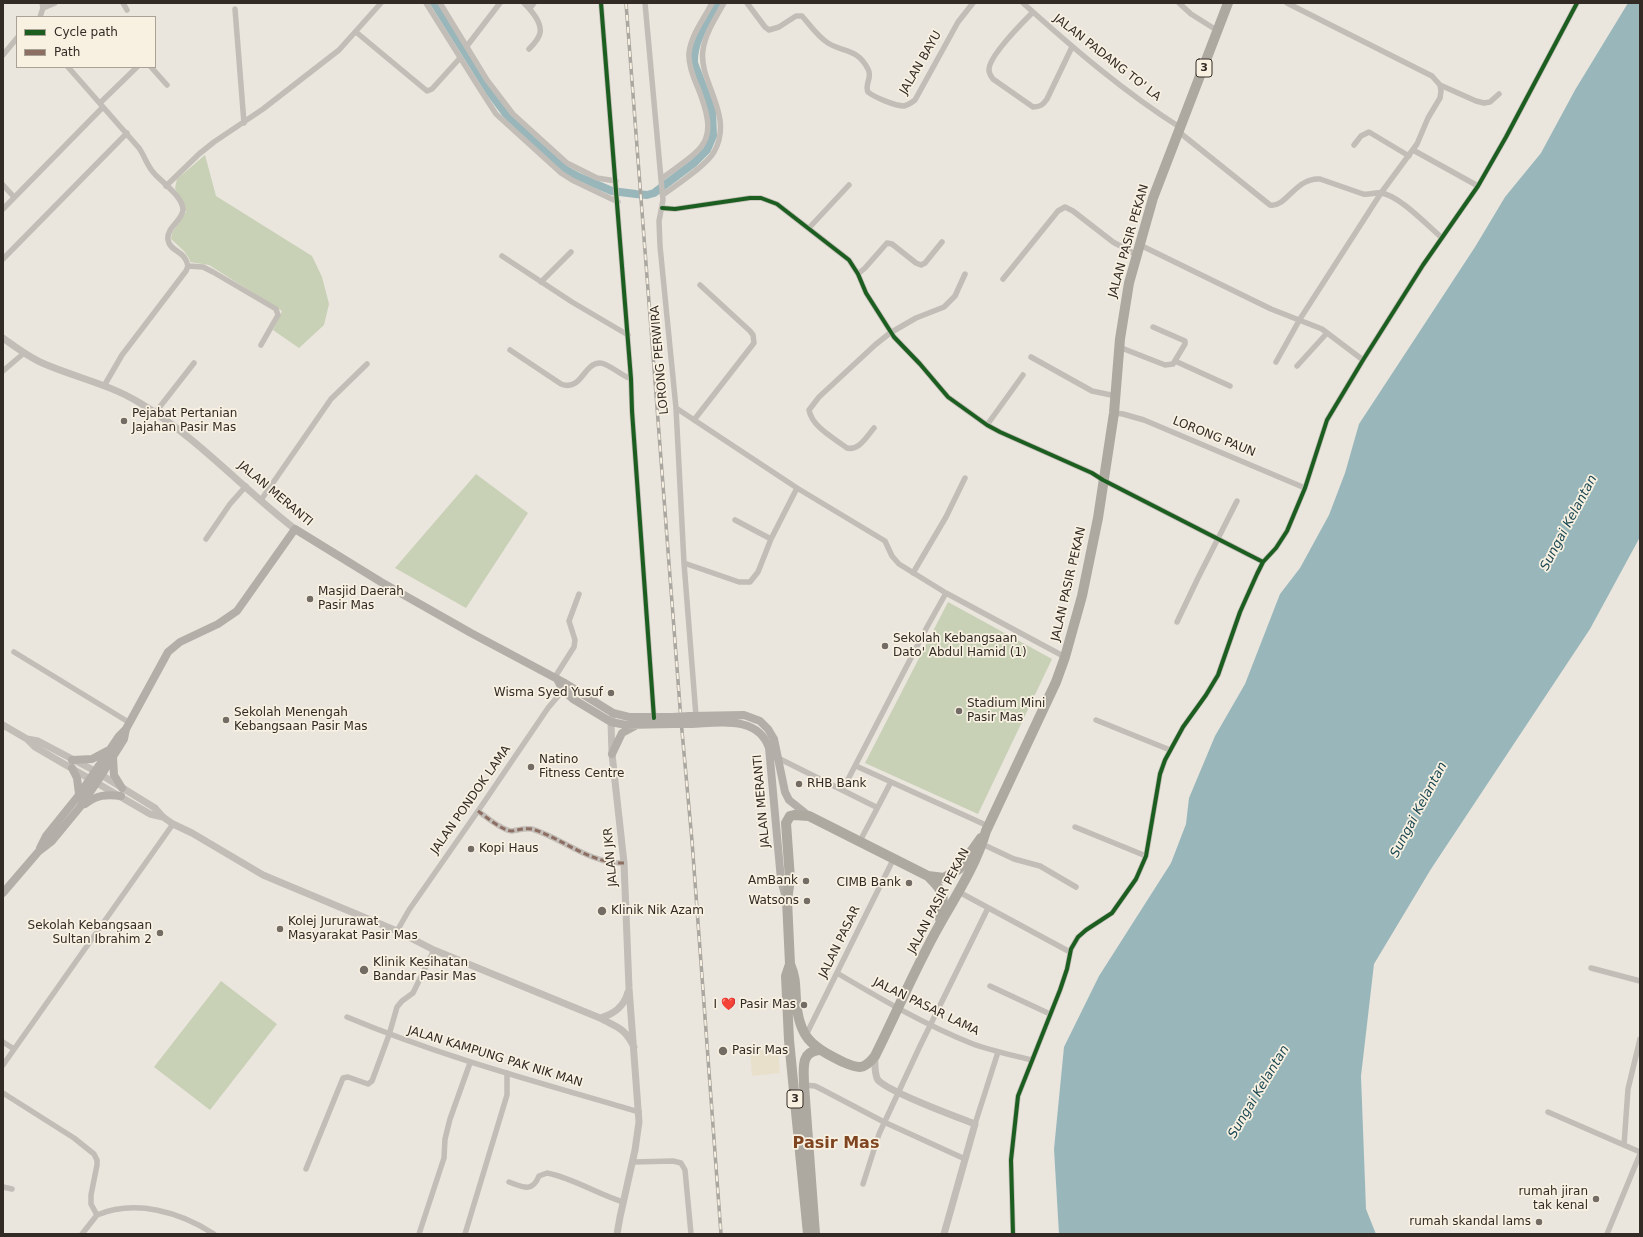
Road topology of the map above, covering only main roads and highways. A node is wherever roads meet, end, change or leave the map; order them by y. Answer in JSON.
{"nodes":[{"id":1,"x":1228,"y":3,"type":"edge"},
{"id":2,"x":565,"y":688,"type":"junction"},
{"id":3,"x":692,"y":719,"type":"junction"},
{"id":4,"x":756,"y":719,"type":"junction"},
{"id":5,"x":673,"y":721,"type":"junction"},
{"id":6,"x":635,"y":725,"type":"junction"},
{"id":7,"x":128,"y":726,"type":"junction"},
{"id":8,"x":753,"y":727,"type":"junction"},
{"id":9,"x":111,"y":747,"type":"junction"},
{"id":10,"x":612,"y":754,"type":"road end"},
{"id":11,"x":113,"y":756,"type":"junction"},
{"id":12,"x":96,"y":777,"type":"junction"},
{"id":13,"x":79,"y":795,"type":"junction"},
{"id":14,"x":80,"y":807,"type":"junction"},
{"id":15,"x":809,"y":816,"type":"junction"},
{"id":16,"x":786,"y":823,"type":"junction"},
{"id":17,"x":987,"y":829,"type":"junction"},
{"id":18,"x":777,"y":832,"type":"junction"},
{"id":19,"x":39,"y":851,"type":"junction"},
{"id":20,"x":928,"y":876,"type":"junction"},
{"id":21,"x":3,"y":893,"type":"edge"},
{"id":22,"x":787,"y":900,"type":"junction"},
{"id":23,"x":940,"y":925,"type":"junction"},
{"id":24,"x":790,"y":964,"type":"junction"},
{"id":25,"x":819,"y":1050,"type":"junction"},
{"id":26,"x":810,"y":1215,"type":"junction"},
{"id":27,"x":808,"y":1234,"type":"edge"},
{"id":28,"x":815,"y":1234,"type":"edge"}],
"edges":[{"from":1,"to":17,"type":"highway","name":"JALAN PASIR PEKAN","number":"3"},
{"from":2,"to":5,"type":"main road"},
{"from":2,"to":6,"type":"main road"},
{"from":2,"to":7,"type":"main road","name":"JALAN MERANTI"},
{"from":3,"to":4,"type":"main road"},
{"from":3,"to":5,"type":"main road","bridge":true},
{"from":3,"to":8,"type":"main road"},
{"from":4,"to":8,"type":"main road"},
{"from":4,"to":15,"type":"main road","name":"JALAN MERANTI"},
{"from":5,"to":6,"type":"main road"},
{"from":6,"to":10,"type":"main road"},
{"from":7,"to":9,"type":"main road"},
{"from":7,"to":11,"type":"main road"},
{"from":8,"to":18,"type":"main road","name":"JALAN MERANTI"},
{"from":9,"to":12,"type":"main road"},
{"from":9,"to":13,"type":"main road"},
{"from":11,"to":12,"type":"main road"},
{"from":11,"to":14,"type":"main road"},
{"from":12,"to":13,"type":"main road"},
{"from":12,"to":14,"type":"main road"},
{"from":13,"to":19,"type":"main road"},
{"from":14,"to":19,"type":"main road"},
{"from":15,"to":16,"type":"highway","number":"3"},
{"from":15,"to":20,"type":"highway","number":"3"},
{"from":16,"to":18,"type":"highway"},
{"from":16,"to":22,"type":"highway","number":"3"},
{"from":17,"to":20,"type":"highway","number":"3"},
{"from":17,"to":23,"type":"highway","name":"JALAN PASIR PEKAN","number":"3"},
{"from":18,"to":22,"type":"main road","name":"JALAN MERANTI"},
{"from":19,"to":21,"type":"main road"},
{"from":20,"to":23,"type":"highway","number":"3"},
{"from":22,"to":24,"type":"highway","number":"3"},
{"from":23,"to":25,"type":"highway","name":"JALAN PASIR PEKAN","number":"3"},
{"from":24,"to":25,"type":"highway","number":"3"},
{"from":24,"to":26,"type":"highway","number":"3"},
{"from":25,"to":26,"type":"highway","number":"3"},
{"from":26,"to":27,"type":"highway","number":"3"},
{"from":26,"to":28,"type":"highway","number":"3"}]}
